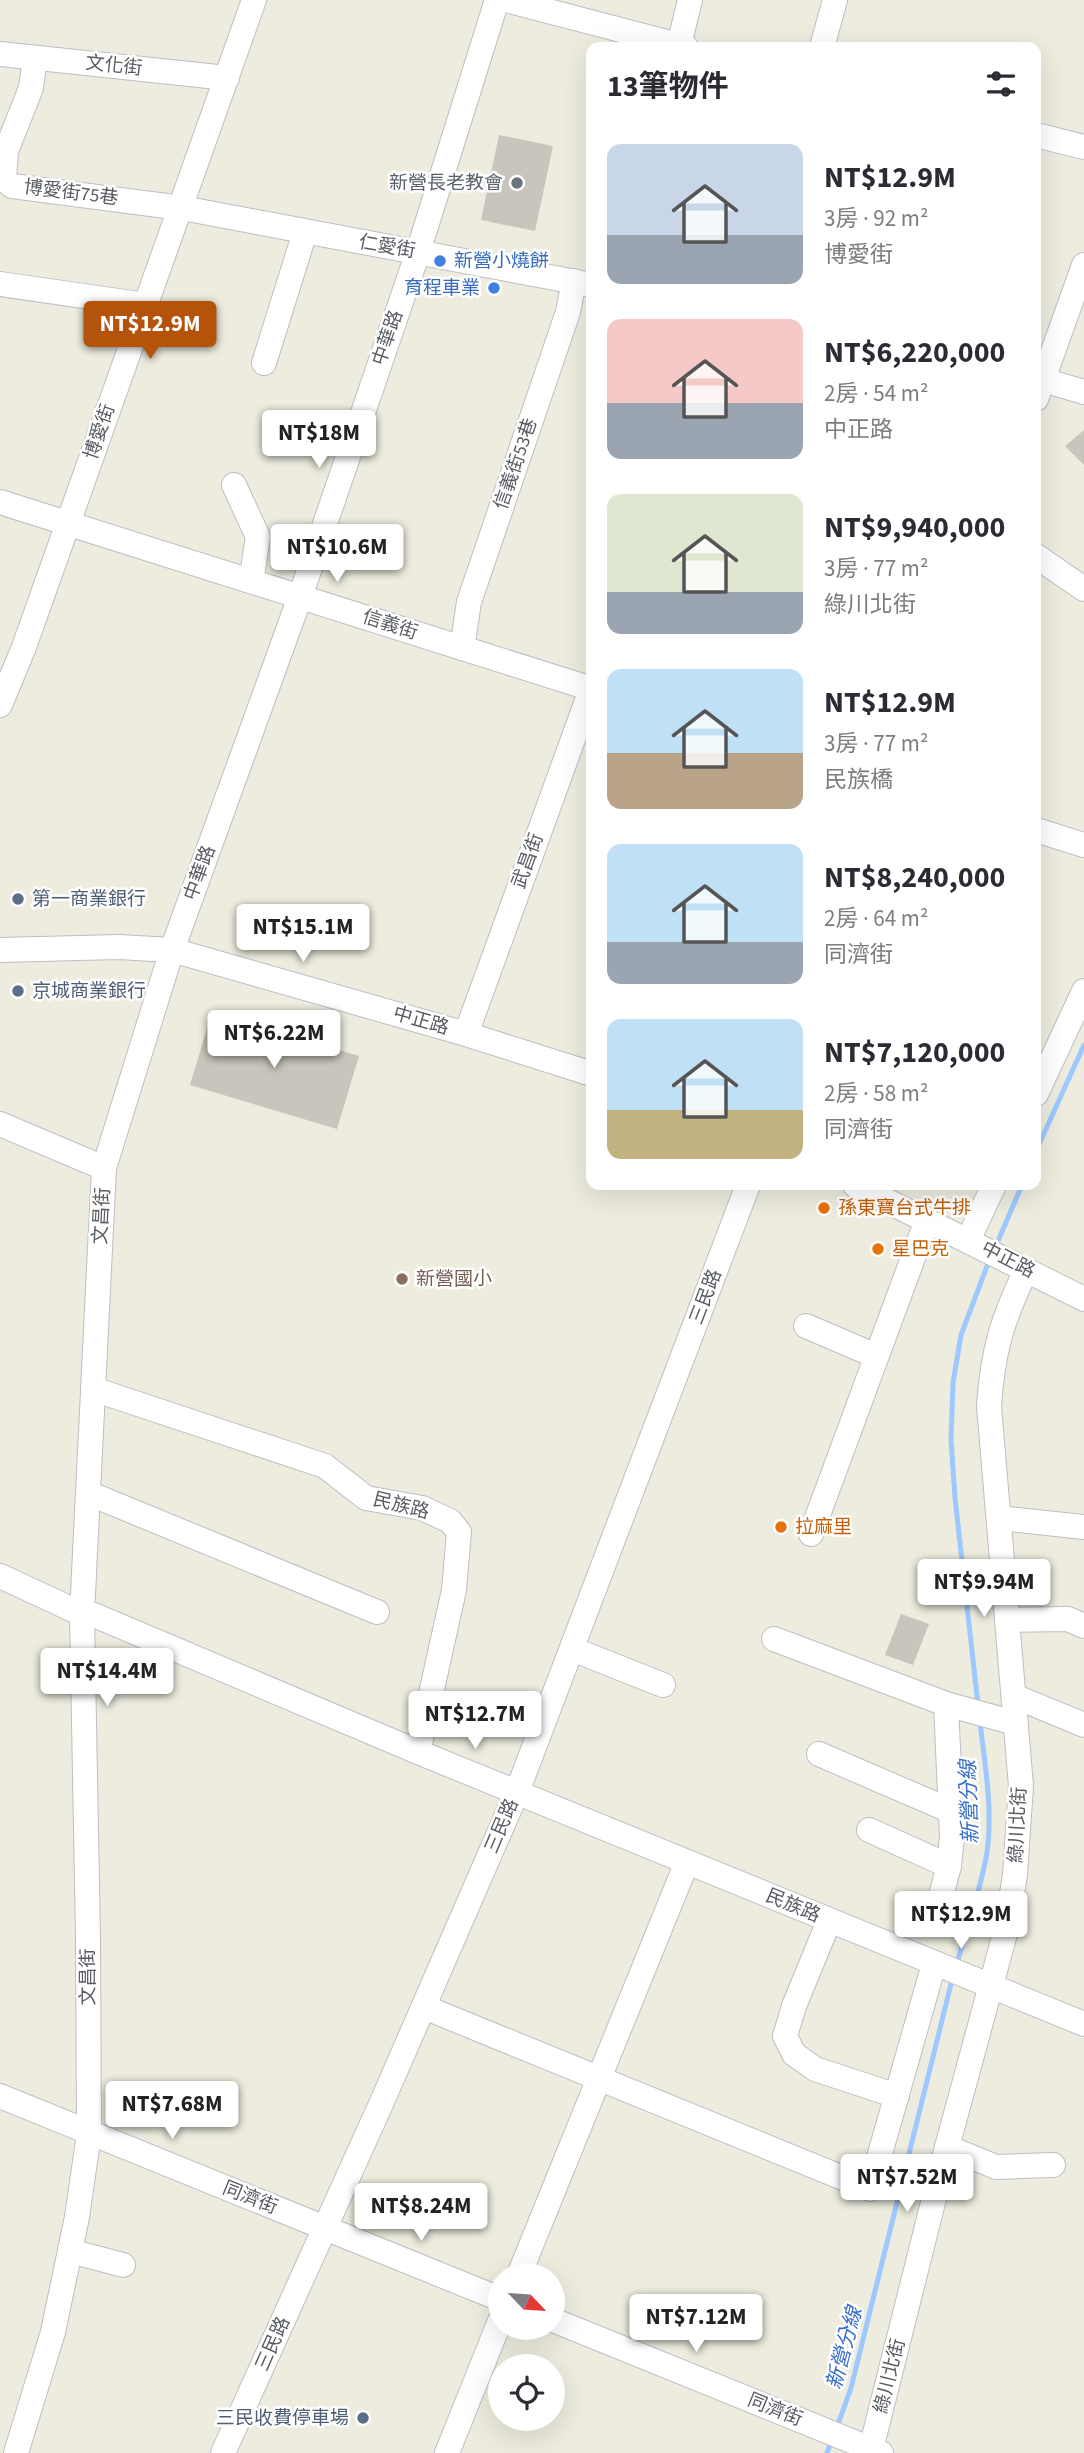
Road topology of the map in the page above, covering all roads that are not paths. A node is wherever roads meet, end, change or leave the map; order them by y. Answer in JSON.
{"nodes":[{"id":1,"x":254,"y":0,"type":"edge"},
{"id":2,"x":497,"y":0,"type":"edge"},
{"id":3,"x":506,"y":0,"type":"edge"},
{"id":4,"x":690,"y":0,"type":"edge"},
{"id":5,"x":835,"y":0,"type":"edge"},
{"id":6,"x":667,"y":42,"type":"edge"},
{"id":7,"x":683,"y":42,"type":"edge"},
{"id":8,"x":823,"y":42,"type":"edge"},
{"id":9,"x":0,"y":54,"type":"edge"},
{"id":10,"x":35,"y":58,"type":"junction"},
{"id":11,"x":227,"y":78,"type":"junction"},
{"id":12,"x":1041,"y":136,"type":"edge"},
{"id":13,"x":1084,"y":147,"type":"edge"},
{"id":14,"x":3,"y":151,"type":"edge"},
{"id":15,"x":182,"y":208,"type":"junction"},
{"id":16,"x":305,"y":232,"type":"junction"},
{"id":17,"x":418,"y":252,"type":"junction"},
{"id":18,"x":1084,"y":265,"type":"edge"},
{"id":19,"x":583,"y":283,"type":"edge"},
{"id":20,"x":0,"y":284,"type":"edge"},
{"id":21,"x":146,"y":305,"type":"junction"},
{"id":22,"x":264,"y":363,"type":"dead end"},
{"id":23,"x":1041,"y":378,"type":"edge"},
{"id":24,"x":1041,"y":386,"type":"edge"},
{"id":25,"x":1084,"y":392,"type":"edge"},
{"id":26,"x":234,"y":485,"type":"dead end"},
{"id":27,"x":0,"y":502,"type":"edge"},
{"id":28,"x":68,"y":523,"type":"junction"},
{"id":29,"x":1041,"y":559,"type":"edge"},
{"id":30,"x":251,"y":581,"type":"junction"},
{"id":31,"x":1084,"y":589,"type":"edge"},
{"id":32,"x":300,"y":597,"type":"junction"},
{"id":33,"x":462,"y":648,"type":"junction"},
{"id":34,"x":586,"y":686,"type":"edge"},
{"id":35,"x":586,"y":702,"type":"edge"},
{"id":36,"x":0,"y":705,"type":"edge"},
{"id":37,"x":1041,"y":832,"type":"edge"},
{"id":38,"x":1084,"y":845,"type":"edge"},
{"id":39,"x":0,"y":950,"type":"edge"},
{"id":40,"x":172,"y":950,"type":"junction"},
{"id":41,"x":1084,"y":991,"type":"edge"},
{"id":42,"x":466,"y":1034,"type":"junction"},
{"id":43,"x":586,"y":1072,"type":"edge"},
{"id":44,"x":1041,"y":1083,"type":"edge"},
{"id":45,"x":0,"y":1124,"type":"edge"},
{"id":46,"x":104,"y":1168,"type":"junction"},
{"id":47,"x":746,"y":1190,"type":"edge"},
{"id":48,"x":866,"y":1190,"type":"edge"},
{"id":49,"x":992,"y":1190,"type":"edge"},
{"id":50,"x":927,"y":1220,"type":"junction"},
{"id":51,"x":974,"y":1243,"type":"junction"},
{"id":52,"x":1021,"y":1267,"type":"junction"},
{"id":53,"x":1084,"y":1299,"type":"edge"},
{"id":54,"x":806,"y":1326,"type":"dead end"},
{"id":55,"x":876,"y":1356,"type":"junction"},
{"id":56,"x":93,"y":1389,"type":"junction"},
{"id":57,"x":88,"y":1493,"type":"junction"},
{"id":58,"x":999,"y":1518,"type":"junction"},
{"id":59,"x":1084,"y":1527,"type":"edge"},
{"id":60,"x":811,"y":1534,"type":"dead end"},
{"id":61,"x":0,"y":1576,"type":"edge"},
{"id":62,"x":377,"y":1612,"type":"dead end"},
{"id":63,"x":82,"y":1614,"type":"junction"},
{"id":64,"x":1007,"y":1619,"type":"junction"},
{"id":65,"x":1084,"y":1626,"type":"edge"},
{"id":66,"x":774,"y":1639,"type":"dead end"},
{"id":67,"x":572,"y":1649,"type":"junction"},
{"id":68,"x":663,"y":1685,"type":"dead end"},
{"id":69,"x":1014,"y":1696,"type":"junction"},
{"id":70,"x":955,"y":1707,"type":"junction"},
{"id":71,"x":1006,"y":1721,"type":"junction"},
{"id":72,"x":1084,"y":1725,"type":"edge"},
{"id":73,"x":418,"y":1752,"type":"junction"},
{"id":74,"x":819,"y":1754,"type":"dead end"},
{"id":75,"x":517,"y":1792,"type":"junction"},
{"id":76,"x":951,"y":1811,"type":"junction"},
{"id":77,"x":869,"y":1830,"type":"dead end"},
{"id":78,"x":687,"y":1862,"type":"junction"},
{"id":79,"x":949,"y":1866,"type":"junction"},
{"id":80,"x":939,"y":1903,"type":"dead end"},
{"id":81,"x":828,"y":1920,"type":"junction"},
{"id":82,"x":934,"y":1964,"type":"junction"},
{"id":83,"x":981,"y":1984,"type":"junction"},
{"id":84,"x":424,"y":2007,"type":"junction"},
{"id":85,"x":1084,"y":2024,"type":"edge"},
{"id":86,"x":599,"y":2078,"type":"junction"},
{"id":87,"x":0,"y":2096,"type":"edge"},
{"id":88,"x":897,"y":2096,"type":"junction"},
{"id":89,"x":89,"y":2134,"type":"junction"},
{"id":90,"x":947,"y":2147,"type":"junction"},
{"id":91,"x":1053,"y":2165,"type":"dead end"},
{"id":92,"x":325,"y":2230,"type":"junction"},
{"id":93,"x":70,"y":2251,"type":"junction"},
{"id":94,"x":524,"y":2263,"type":"edge"},
{"id":95,"x":123,"y":2265,"type":"dead end"},
{"id":96,"x":488,"y":2294,"type":"edge"},
{"id":97,"x":565,"y":2325,"type":"edge"},
{"id":98,"x":492,"y":2340,"type":"edge"},
{"id":99,"x":868,"y":2449,"type":"edge"},
{"id":100,"x":16,"y":2453,"type":"edge"},
{"id":101,"x":223,"y":2453,"type":"edge"},
{"id":102,"x":447,"y":2453,"type":"edge"}],
"edges":[{"from":1,"to":11,"type":"street","name":"博愛街"},
{"from":2,"to":17,"type":"street","name":"中華路"},
{"from":3,"to":6,"type":"street"},
{"from":4,"to":7,"type":"street"},
{"from":5,"to":8,"type":"street"},
{"from":9,"to":10,"type":"street","name":"文化街"},
{"from":10,"to":11,"type":"street","name":"文化街"},
{"from":10,"to":14,"type":"street","name":"博愛街75巷"},
{"from":11,"to":15,"type":"street","name":"博愛街"},
{"from":12,"to":13,"type":"street"},
{"from":14,"to":15,"type":"street","name":"博愛街75巷"},
{"from":15,"to":16,"type":"street","name":"仁愛街"},
{"from":15,"to":21,"type":"street","name":"博愛街"},
{"from":16,"to":17,"type":"street","name":"仁愛街"},
{"from":16,"to":22,"type":"street"},
{"from":17,"to":19,"type":"street","name":"仁愛街"},
{"from":17,"to":32,"type":"street","name":"中華路"},
{"from":18,"to":23,"type":"street"},
{"from":19,"to":33,"type":"street","name":"信義街53巷"},
{"from":20,"to":21,"type":"street"},
{"from":21,"to":28,"type":"street","name":"博愛街"},
{"from":24,"to":25,"type":"street"},
{"from":26,"to":30,"type":"street"},
{"from":27,"to":28,"type":"street","name":"信義街"},
{"from":28,"to":30,"type":"street","name":"信義街"},
{"from":28,"to":36,"type":"street","name":"博愛街"},
{"from":29,"to":31,"type":"street"},
{"from":30,"to":32,"type":"street","name":"信義街"},
{"from":32,"to":33,"type":"street","name":"信義街"},
{"from":32,"to":40,"type":"street","name":"中華路"},
{"from":33,"to":34,"type":"street","name":"信義街"},
{"from":35,"to":42,"type":"street","name":"武昌街"},
{"from":37,"to":38,"type":"street"},
{"from":39,"to":40,"type":"street","name":"中正路"},
{"from":40,"to":42,"type":"street","name":"中正路"},
{"from":40,"to":46,"type":"street","name":"文昌街"},
{"from":41,"to":44,"type":"street"},
{"from":42,"to":43,"type":"street","name":"中正路"},
{"from":45,"to":46,"type":"street"},
{"from":46,"to":56,"type":"street","name":"文昌街"},
{"from":47,"to":67,"type":"street","name":"三民路"},
{"from":48,"to":50,"type":"street","name":"中正路"},
{"from":49,"to":51,"type":"street"},
{"from":50,"to":51,"type":"street","name":"中正路"},
{"from":50,"to":55,"type":"street"},
{"from":51,"to":52,"type":"street","name":"中正路"},
{"from":52,"to":53,"type":"street","name":"中正路"},
{"from":52,"to":58,"type":"street","name":"綠川北街"},
{"from":54,"to":55,"type":"street"},
{"from":55,"to":60,"type":"street"},
{"from":56,"to":57,"type":"street","name":"文昌街"},
{"from":56,"to":73,"type":"street","name":"民族路"},
{"from":57,"to":62,"type":"street"},
{"from":57,"to":63,"type":"street","name":"文昌街"},
{"from":58,"to":59,"type":"street"},
{"from":58,"to":64,"type":"street","name":"綠川北街"},
{"from":61,"to":63,"type":"street","name":"民族路"},
{"from":63,"to":73,"type":"street","name":"民族路"},
{"from":63,"to":89,"type":"street","name":"文昌街"},
{"from":64,"to":65,"type":"street"},
{"from":64,"to":69,"type":"street","name":"綠川北街"},
{"from":66,"to":70,"type":"street"},
{"from":67,"to":68,"type":"street"},
{"from":67,"to":75,"type":"street","name":"三民路"},
{"from":69,"to":71,"type":"street","name":"綠川北街"},
{"from":69,"to":72,"type":"street"},
{"from":70,"to":71,"type":"street"},
{"from":70,"to":76,"type":"street"},
{"from":71,"to":83,"type":"street","name":"綠川北街"},
{"from":73,"to":75,"type":"street","name":"民族路"},
{"from":74,"to":76,"type":"street"},
{"from":75,"to":78,"type":"street","name":"民族路"},
{"from":75,"to":84,"type":"street","name":"三民路"},
{"from":76,"to":79,"type":"street"},
{"from":77,"to":79,"type":"street"},
{"from":78,"to":81,"type":"street","name":"民族路"},
{"from":78,"to":86,"type":"street"},
{"from":79,"to":80,"type":"street"},
{"from":81,"to":82,"type":"street","name":"民族路"},
{"from":81,"to":88,"type":"street"},
{"from":82,"to":83,"type":"street","name":"民族路"},
{"from":82,"to":88,"type":"street"},
{"from":83,"to":85,"type":"street"},
{"from":83,"to":90,"type":"street","name":"綠川北街"},
{"from":84,"to":86,"type":"street"},
{"from":84,"to":92,"type":"street","name":"三民路"},
{"from":86,"to":88,"type":"street"},
{"from":86,"to":94,"type":"street"},
{"from":87,"to":89,"type":"street","name":"同濟街"},
{"from":89,"to":92,"type":"street","name":"同濟街"},
{"from":89,"to":93,"type":"street","name":"文昌街"},
{"from":90,"to":91,"type":"street"},
{"from":90,"to":99,"type":"street","name":"綠川北街"},
{"from":92,"to":96,"type":"street","name":"同濟街"},
{"from":92,"to":101,"type":"street","name":"三民路"},
{"from":93,"to":95,"type":"street"},
{"from":93,"to":100,"type":"street","name":"文昌街"},
{"from":97,"to":99,"type":"street","name":"同濟街"},
{"from":98,"to":102,"type":"street"}]}
